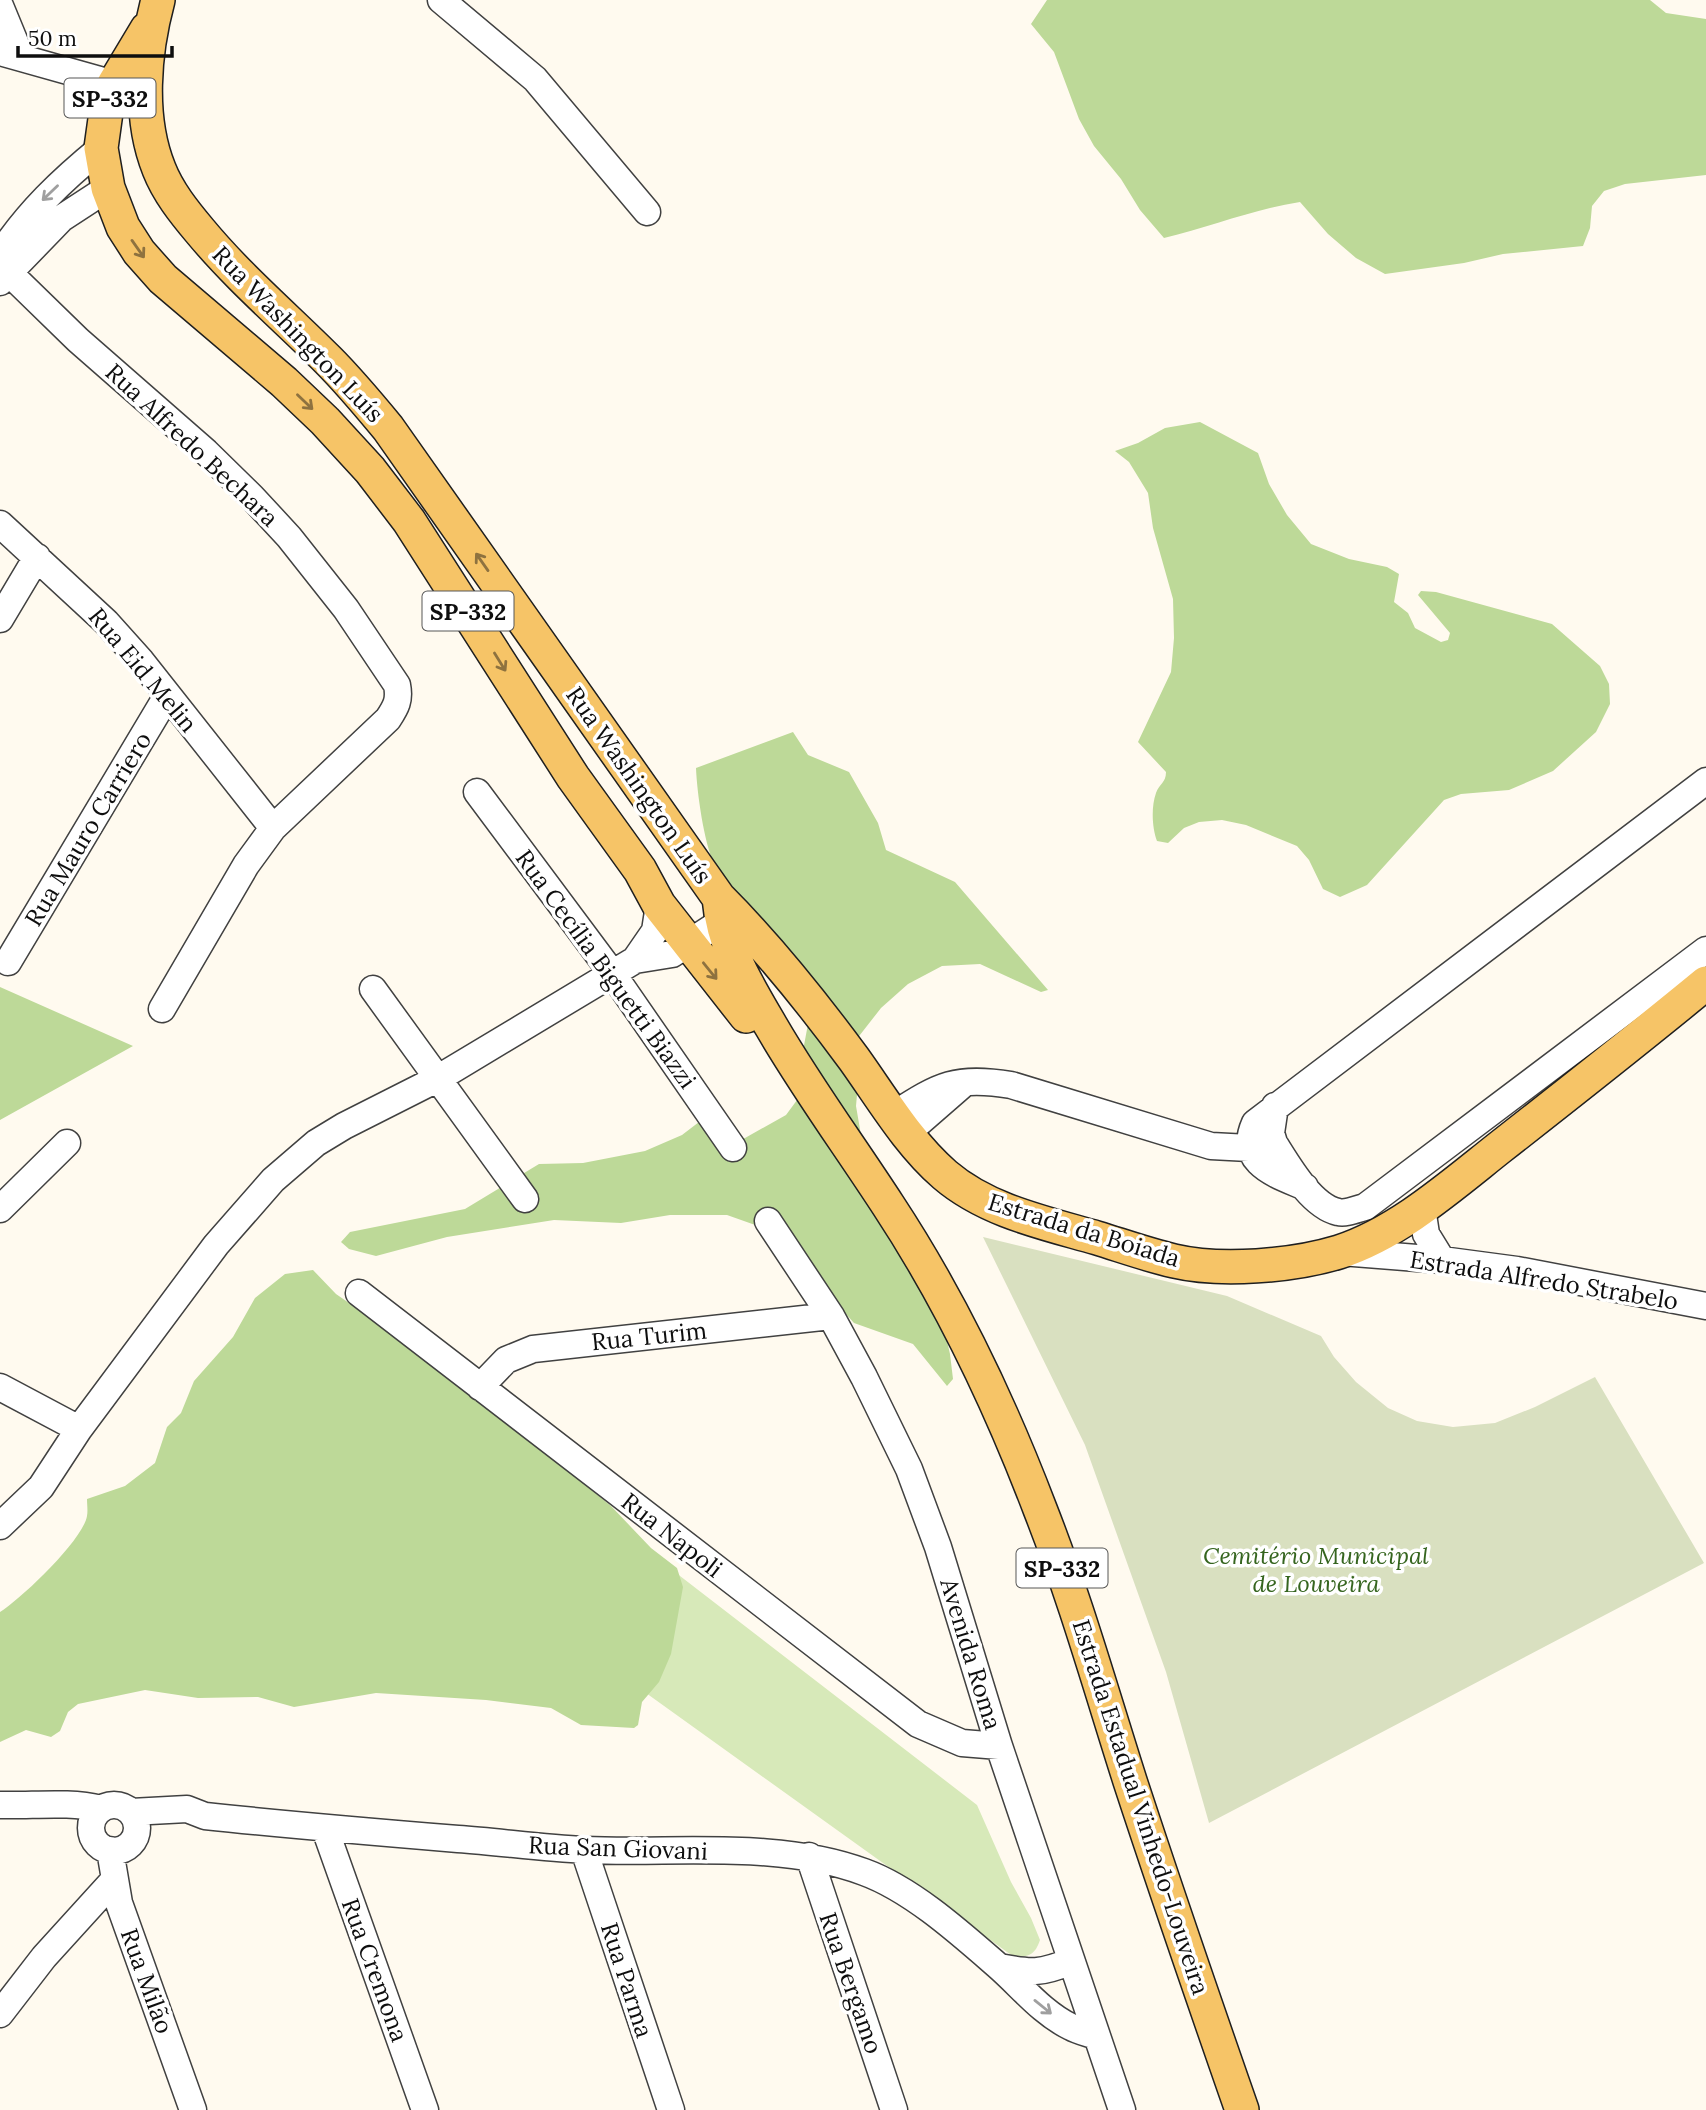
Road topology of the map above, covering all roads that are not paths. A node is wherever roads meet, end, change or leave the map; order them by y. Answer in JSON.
{"nodes":[{"id":1,"x":441,"y":0,"type":"edge"},
{"id":2,"x":0,"y":6,"type":"edge"},
{"id":3,"x":156,"y":9,"type":"edge"},
{"id":4,"x":10,"y":55,"type":"edge"},
{"id":5,"x":114,"y":84,"type":"junction"},
{"id":6,"x":102,"y":148,"type":"junction"},
{"id":7,"x":155,"y":157,"type":"junction"},
{"id":8,"x":108,"y":188,"type":"junction"},
{"id":9,"x":647,"y":212,"type":"dead end"},
{"id":10,"x":2,"y":269,"type":"edge"},
{"id":11,"x":0,"y":524,"type":"edge"},
{"id":12,"x":37,"y":557,"type":"junction"},
{"id":13,"x":0,"y":619,"type":"edge"},
{"id":14,"x":167,"y":696,"type":"junction"},
{"id":15,"x":1706,"y":781,"type":"edge"},
{"id":16,"x":640,"y":789,"type":"junction"},
{"id":17,"x":477,"y":792,"type":"dead end"},
{"id":18,"x":603,"y":817,"type":"junction"},
{"id":19,"x":273,"y":828,"type":"junction"},
{"id":20,"x":640,"y":870,"type":"junction"},
{"id":21,"x":660,"y":905,"type":"junction"},
{"id":22,"x":730,"y":917,"type":"junction"},
{"id":23,"x":687,"y":943,"type":"junction"},
{"id":24,"x":1706,"y":950,"type":"edge"},
{"id":25,"x":635,"y":960,"type":"junction"},
{"id":26,"x":8,"y":962,"type":"dead end"},
{"id":27,"x":612,"y":973,"type":"junction"},
{"id":28,"x":1706,"y":983,"type":"edge"},
{"id":29,"x":373,"y":989,"type":"dead end"},
{"id":30,"x":803,"y":990,"type":"junction"},
{"id":31,"x":753,"y":996,"type":"junction"},
{"id":32,"x":162,"y":1009,"type":"dead end"},
{"id":33,"x":794,"y":1066,"type":"junction"},
{"id":34,"x":437,"y":1079,"type":"junction"},
{"id":35,"x":1275,"y":1106,"type":"junction"},
{"id":36,"x":901,"y":1123,"type":"junction"},
{"id":37,"x":67,"y":1143,"type":"dead end"},
{"id":38,"x":733,"y":1148,"type":"dead end"},
{"id":39,"x":1249,"y":1148,"type":"junction"},
{"id":40,"x":1305,"y":1187,"type":"junction"},
{"id":41,"x":524,"y":1199,"type":"dead end"},
{"id":42,"x":1422,"y":1208,"type":"junction"},
{"id":43,"x":0,"y":1209,"type":"edge"},
{"id":44,"x":768,"y":1221,"type":"dead end"},
{"id":45,"x":1339,"y":1252,"type":"junction"},
{"id":46,"x":1442,"y":1261,"type":"junction"},
{"id":47,"x":359,"y":1293,"type":"dead end"},
{"id":48,"x":1706,"y":1306,"type":"edge"},
{"id":49,"x":831,"y":1316,"type":"junction"},
{"id":50,"x":0,"y":1387,"type":"edge"},
{"id":51,"x":480,"y":1387,"type":"junction"},
{"id":52,"x":79,"y":1429,"type":"junction"},
{"id":53,"x":0,"y":1526,"type":"edge"},
{"id":54,"x":999,"y":1746,"type":"junction"},
{"id":55,"x":0,"y":1805,"type":"edge"},
{"id":56,"x":96,"y":1818,"type":"junction"},
{"id":57,"x":134,"y":1823,"type":"junction"},
{"id":58,"x":326,"y":1829,"type":"junction"},
{"id":59,"x":110,"y":1850,"type":"junction"},
{"id":60,"x":584,"y":1850,"type":"junction"},
{"id":61,"x":809,"y":1856,"type":"junction"},
{"id":62,"x":114,"y":1880,"type":"junction"},
{"id":63,"x":1071,"y":1961,"type":"junction"},
{"id":64,"x":999,"y":1967,"type":"junction"},
{"id":65,"x":0,"y":2014,"type":"edge"},
{"id":66,"x":1096,"y":2036,"type":"junction"},
{"id":67,"x":193,"y":2110,"type":"edge"},
{"id":68,"x":425,"y":2110,"type":"edge"},
{"id":69,"x":671,"y":2110,"type":"edge"},
{"id":70,"x":894,"y":2110,"type":"edge"},
{"id":71,"x":1122,"y":2110,"type":"edge"},
{"id":72,"x":1242,"y":2110,"type":"edge"}],
"edges":[{"from":1,"to":9,"type":"street"},
{"from":2,"to":4,"type":"street"},
{"from":3,"to":5,"type":"main road","number":"SP-332"},
{"from":3,"to":7,"type":"main road","name":"Rua Washington Luís","number":"SP-332"},
{"from":4,"to":5,"type":"street"},
{"from":5,"to":6,"type":"main road","number":"SP-332"},
{"from":6,"to":7,"type":"main road"},
{"from":6,"to":8,"type":"main road","number":"SP-332"},
{"from":6,"to":10,"type":"street","one_way":true},
{"from":7,"to":8,"type":"main road"},
{"from":16,"to":7,"type":"main road","name":"Rua Washington Luís","number":"SP-332","one_way":true},
{"from":8,"to":10,"type":"street"},
{"from":8,"to":18,"type":"main road","number":"SP-332","one_way":true},
{"from":10,"to":19,"type":"street","name":"Rua Alfredo Bechara"},
{"from":11,"to":12,"type":"street","name":"Rua Eid Melin"},
{"from":12,"to":13,"type":"street"},
{"from":12,"to":14,"type":"street","name":"Rua Eid Melin"},
{"from":14,"to":19,"type":"street","name":"Rua Eid Melin"},
{"from":14,"to":26,"type":"street","name":"Rua Mauro Carriero"},
{"from":15,"to":35,"type":"street"},
{"from":16,"to":18,"type":"main road"},
{"from":16,"to":22,"type":"main road","name":"Rua Washington Luís","number":"SP-332"},
{"from":17,"to":27,"type":"street","name":"Rua Cecília Biguetti Biazzi"},
{"from":18,"to":20,"type":"main road","number":"SP-332"},
{"from":19,"to":32,"type":"street","name":"Rua Alfredo Bechara"},
{"from":20,"to":21,"type":"main road","number":"SP-332"},
{"from":20,"to":22,"type":"main road"},
{"from":21,"to":23,"type":"main road","number":"SP-332"},
{"from":21,"to":25,"type":"street"},
{"from":22,"to":23,"type":"street"},
{"from":22,"to":30,"type":"main road","name":"Estrada da Boiada"},
{"from":22,"to":31,"type":"main road","number":"SP-332"},
{"from":23,"to":25,"type":"street"},
{"from":23,"to":33,"type":"main road","number":"SP-332","one_way":true},
{"from":24,"to":40,"type":"street"},
{"from":25,"to":27,"type":"street"},
{"from":27,"to":34,"type":"street"},
{"from":27,"to":38,"type":"street","name":"Rua Cecília Biguetti Biazzi"},
{"from":28,"to":42,"type":"main road","name":"Estrada da Boiada"},
{"from":29,"to":34,"type":"street"},
{"from":30,"to":31,"type":"main road"},
{"from":30,"to":36,"type":"main road","name":"Estrada da Boiada"},
{"from":31,"to":33,"type":"main road","number":"SP-332"},
{"from":33,"to":72,"type":"main road","name":"Estrada Estadual Vinhedo-Louveira","number":"SP-332"},
{"from":34,"to":41,"type":"street"},
{"from":34,"to":52,"type":"street"},
{"from":35,"to":39,"type":"street"},
{"from":35,"to":40,"type":"street"},
{"from":36,"to":39,"type":"street"},
{"from":36,"to":45,"type":"main road","name":"Estrada da Boiada"},
{"from":37,"to":43,"type":"street"},
{"from":39,"to":40,"type":"street"},
{"from":42,"to":45,"type":"main road","name":"Estrada da Boiada"},
{"from":42,"to":46,"type":"street"},
{"from":44,"to":49,"type":"street","name":"Avenida Roma"},
{"from":45,"to":46,"type":"street","name":"Estrada Alfredo Strabelo"},
{"from":46,"to":48,"type":"street","name":"Estrada Alfredo Strabelo"},
{"from":47,"to":51,"type":"street","name":"Rua Napoli"},
{"from":49,"to":51,"type":"street","name":"Rua Turim"},
{"from":49,"to":54,"type":"street","name":"Avenida Roma"},
{"from":50,"to":52,"type":"street"},
{"from":51,"to":54,"type":"street","name":"Rua Napoli"},
{"from":52,"to":53,"type":"street"},
{"from":54,"to":63,"type":"street","name":"Avenida Roma"},
{"from":55,"to":56,"type":"street"},
{"from":56,"to":57,"type":"street"},
{"from":56,"to":59,"type":"street"},
{"from":57,"to":58,"type":"street","name":"Rua San Giovani"},
{"from":57,"to":59,"type":"street"},
{"from":58,"to":60,"type":"street","name":"Rua San Giovani"},
{"from":58,"to":68,"type":"street","name":"Rua Cremona"},
{"from":59,"to":62,"type":"street","name":"Rua Milão"},
{"from":60,"to":61,"type":"street","name":"Rua San Giovani"},
{"from":60,"to":69,"type":"street","name":"Rua Parma"},
{"from":61,"to":64,"type":"street","name":"Rua San Giovani"},
{"from":61,"to":70,"type":"street","name":"Rua Bergamo"},
{"from":62,"to":65,"type":"street"},
{"from":62,"to":67,"type":"street","name":"Rua Milão"},
{"from":63,"to":64,"type":"street"},
{"from":63,"to":66,"type":"street","name":"Avenida Roma"},
{"from":64,"to":66,"type":"street","name":"Rua San Giovani","one_way":true},
{"from":66,"to":71,"type":"street","name":"Avenida Roma"}]}
